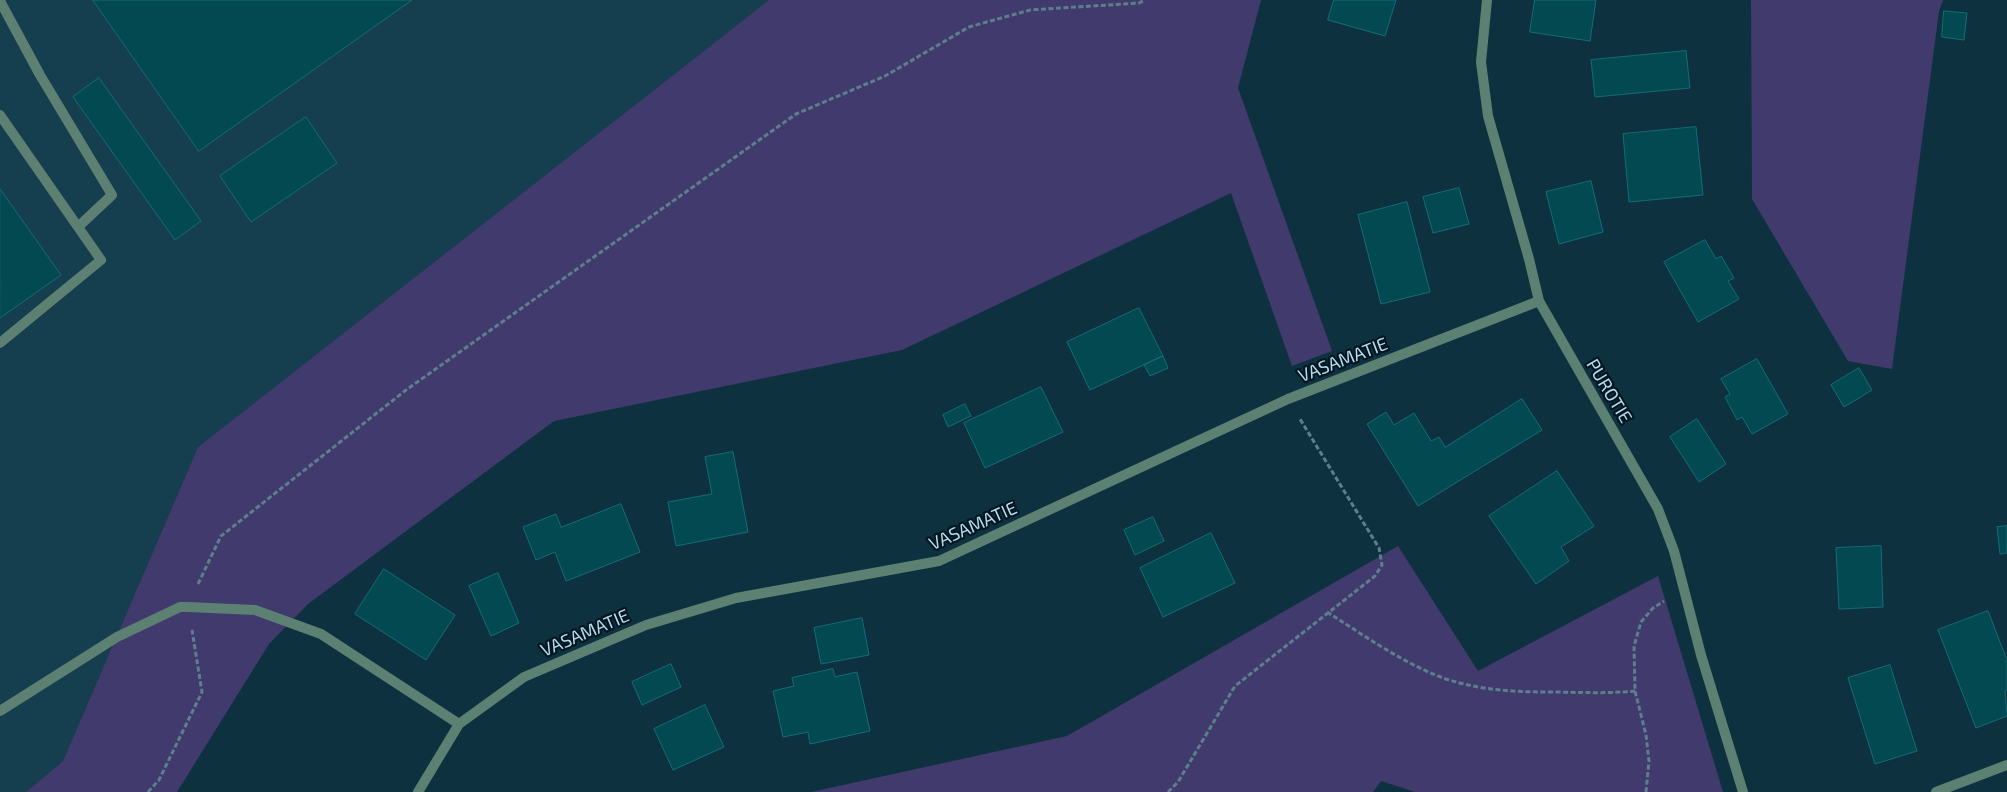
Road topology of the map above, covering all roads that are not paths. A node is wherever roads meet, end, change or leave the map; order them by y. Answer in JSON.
{"nodes":[{"id":1,"x":1487,"y":0,"type":"edge"},
{"id":2,"x":0,"y":1,"type":"edge"},
{"id":3,"x":0,"y":115,"type":"edge"},
{"id":4,"x":78,"y":227,"type":"junction"},
{"id":5,"x":1538,"y":301,"type":"junction"},
{"id":6,"x":0,"y":343,"type":"edge"},
{"id":7,"x":0,"y":711,"type":"edge"},
{"id":8,"x":459,"y":724,"type":"junction"},
{"id":9,"x":2007,"y":765,"type":"edge"},
{"id":10,"x":418,"y":792,"type":"edge"},
{"id":11,"x":1744,"y":792,"type":"edge"},
{"id":12,"x":1936,"y":792,"type":"edge"}],
"edges":[{"from":1,"to":5,"type":"street","name":"PUROTIE"},
{"from":2,"to":4,"type":"street"},
{"from":3,"to":4,"type":"street"},
{"from":4,"to":6,"type":"street"},
{"from":5,"to":8,"type":"street","name":"VASAMATIE"},
{"from":5,"to":11,"type":"street","name":"PUROTIE"},
{"from":7,"to":8,"type":"street"},
{"from":8,"to":10,"type":"street","name":"VASAMATIE"},
{"from":9,"to":12,"type":"street"}]}
